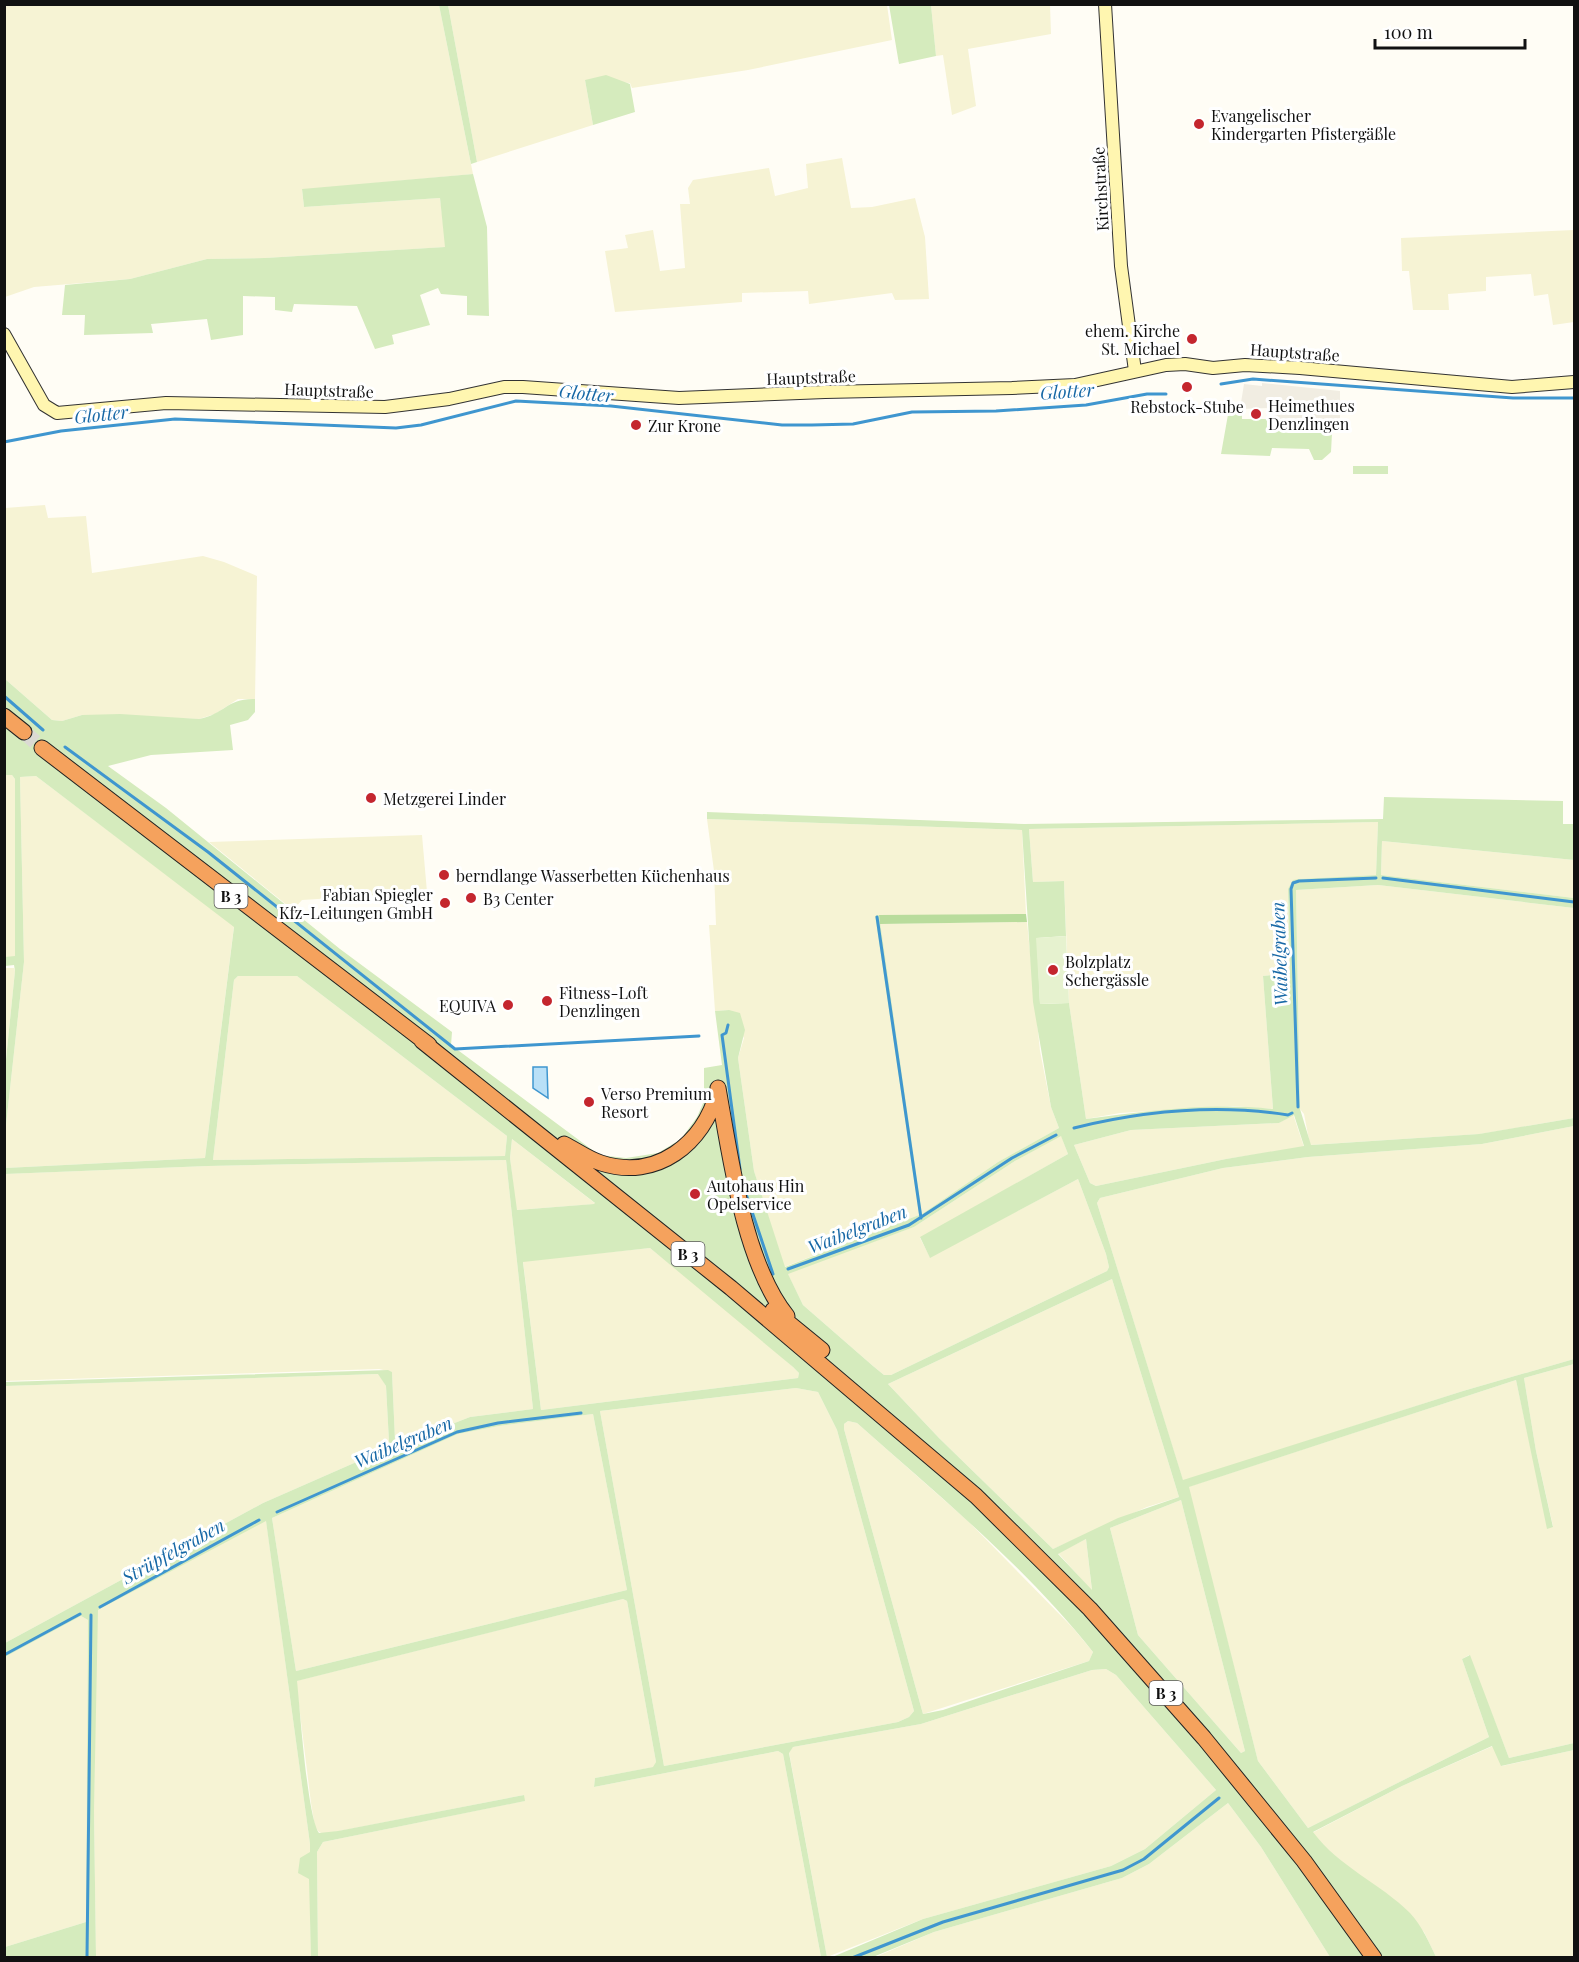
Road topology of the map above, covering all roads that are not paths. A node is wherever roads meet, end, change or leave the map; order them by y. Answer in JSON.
{"nodes":[{"id":1,"x":1105,"y":4,"type":"edge"},
{"id":2,"x":4,"y":334,"type":"edge"},
{"id":3,"x":1135,"y":371,"type":"junction"},
{"id":4,"x":1575,"y":382,"type":"edge"},
{"id":5,"x":4,"y":716,"type":"edge"},
{"id":6,"x":24,"y":732,"type":"tunnel mouth"},
{"id":7,"x":42,"y":748,"type":"tunnel mouth"},
{"id":8,"x":422,"y":1041,"type":"junction"},
{"id":9,"x":564,"y":1144,"type":"junction"},
{"id":10,"x":796,"y":1328,"type":"junction"},
{"id":11,"x":950,"y":1472,"type":"junction"},
{"id":12,"x":1374,"y":1958,"type":"edge"}],
"edges":[{"from":1,"to":3,"type":"main road","name":"Kirchstraße"},
{"from":2,"to":3,"type":"main road","name":"Hauptstraße"},
{"from":3,"to":4,"type":"main road","name":"Hauptstraße"},
{"from":5,"to":6,"type":"highway"},
{"from":7,"to":8,"type":"highway","number":"B 3"},
{"from":8,"to":9,"type":"highway","number":"B 3"},
{"from":8,"to":11,"type":"highway","number":"B 3"},
{"from":9,"to":10,"type":"highway","number":"B 3"},
{"from":9,"to":10,"type":"highway"},
{"from":10,"to":11,"type":"highway","number":"B 3"},
{"from":11,"to":12,"type":"highway","number":"B 3"}]}
